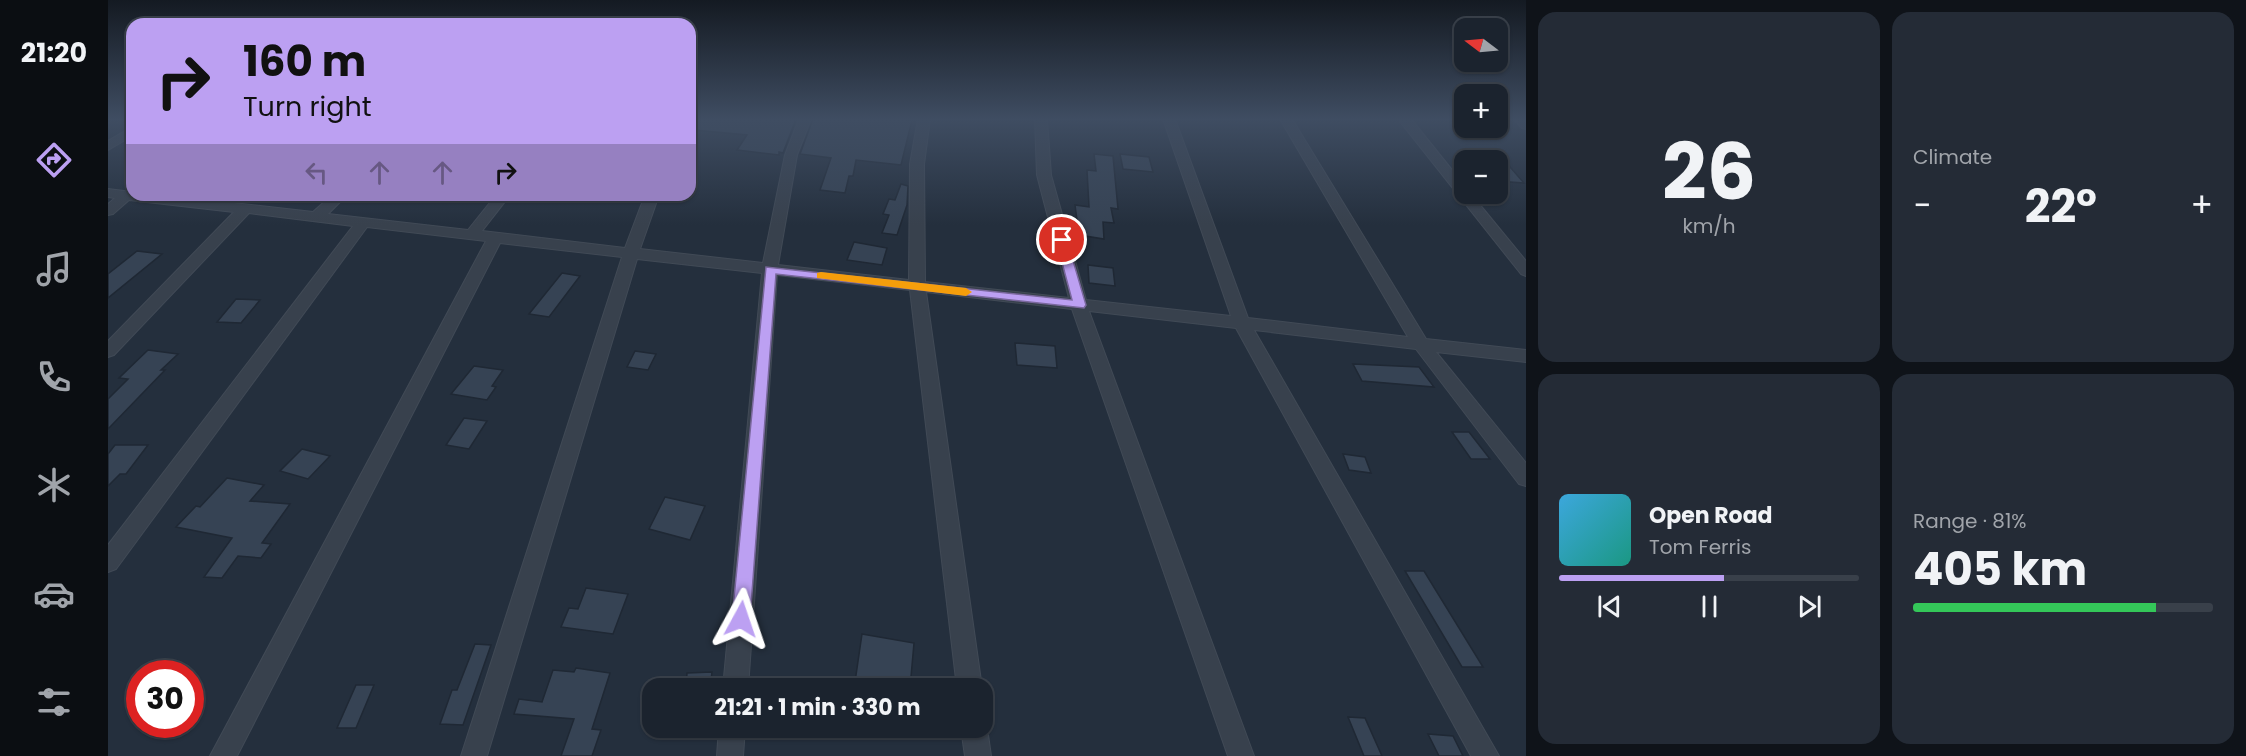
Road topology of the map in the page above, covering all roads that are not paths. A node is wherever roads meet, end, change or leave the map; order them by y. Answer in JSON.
{"nodes":[{"id":1,"x":791,"y":154,"type":"edge"},
{"id":2,"x":919,"y":154,"type":"edge"},
{"id":3,"x":1043,"y":154,"type":"edge"},
{"id":4,"x":1182,"y":154,"type":"edge"},
{"id":5,"x":1308,"y":154,"type":"edge"},
{"id":6,"x":1432,"y":154,"type":"edge"},
{"id":7,"x":108,"y":193,"type":"edge"},
{"id":8,"x":126,"y":195,"type":"joint"},
{"id":9,"x":200,"y":201,"type":"edge"},
{"id":10,"x":333,"y":201,"type":"edge"},
{"id":11,"x":498,"y":201,"type":"edge"},
{"id":12,"x":650,"y":201,"type":"edge"},
{"id":13,"x":245,"y":209,"type":"junction"},
{"id":14,"x":108,"y":211,"type":"edge"},
{"id":15,"x":316,"y":217,"type":"junction"},
{"id":16,"x":363,"y":222,"type":"junction"},
{"id":17,"x":471,"y":235,"type":"junction"},
{"id":18,"x":495,"y":238,"type":"junction"},
{"id":19,"x":631,"y":253,"type":"junction"},
{"id":20,"x":770,"y":269,"type":"junction"},
{"id":21,"x":1526,"y":271,"type":"edge"},
{"id":22,"x":917,"y":286,"type":"junction"},
{"id":23,"x":1079,"y":305,"type":"junction"},
{"id":24,"x":1242,"y":324,"type":"junction"},
{"id":25,"x":1421,"y":344,"type":"junction"},
{"id":26,"x":108,"y":351,"type":"edge"},
{"id":27,"x":1526,"y":357,"type":"edge"},
{"id":28,"x":1526,"y":478,"type":"edge"},
{"id":29,"x":108,"y":562,"type":"edge"},
{"id":30,"x":736,"y":678,"type":"edge"},
{"id":31,"x":968,"y":678,"type":"edge"},
{"id":32,"x":731,"y":738,"type":"edge"},
{"id":33,"x":975,"y":738,"type":"edge"},
{"id":34,"x":223,"y":756,"type":"edge"},
{"id":35,"x":474,"y":756,"type":"edge"},
{"id":36,"x":730,"y":756,"type":"edge"},
{"id":37,"x":978,"y":756,"type":"edge"},
{"id":38,"x":1241,"y":756,"type":"edge"},
{"id":39,"x":1486,"y":756,"type":"edge"}],
"edges":[{"from":1,"to":20,"type":"street"},
{"from":2,"to":22,"type":"street"},
{"from":3,"to":23,"type":"street"},
{"from":4,"to":24,"type":"street"},
{"from":5,"to":25,"type":"street"},
{"from":6,"to":21,"type":"street"},
{"from":7,"to":8,"type":"street"},
{"from":8,"to":14,"type":"street"},
{"from":9,"to":13,"type":"street"},
{"from":10,"to":15,"type":"street"},
{"from":11,"to":17,"type":"street"},
{"from":12,"to":19,"type":"street"},
{"from":13,"to":15,"type":"street"},
{"from":13,"to":26,"type":"street"},
{"from":15,"to":16,"type":"street"},
{"from":16,"to":17,"type":"street"},
{"from":16,"to":29,"type":"street"},
{"from":17,"to":18,"type":"street"},
{"from":18,"to":19,"type":"street"},
{"from":18,"to":34,"type":"street"},
{"from":19,"to":20,"type":"street"},
{"from":19,"to":35,"type":"street"},
{"from":20,"to":22,"type":"street"},
{"from":20,"to":30,"type":"street"},
{"from":22,"to":23,"type":"street"},
{"from":22,"to":31,"type":"street"},
{"from":23,"to":24,"type":"street"},
{"from":23,"to":38,"type":"street"},
{"from":24,"to":25,"type":"street"},
{"from":24,"to":39,"type":"street"},
{"from":25,"to":27,"type":"street"},
{"from":25,"to":28,"type":"street"},
{"from":32,"to":36,"type":"street"},
{"from":33,"to":37,"type":"street"}]}
